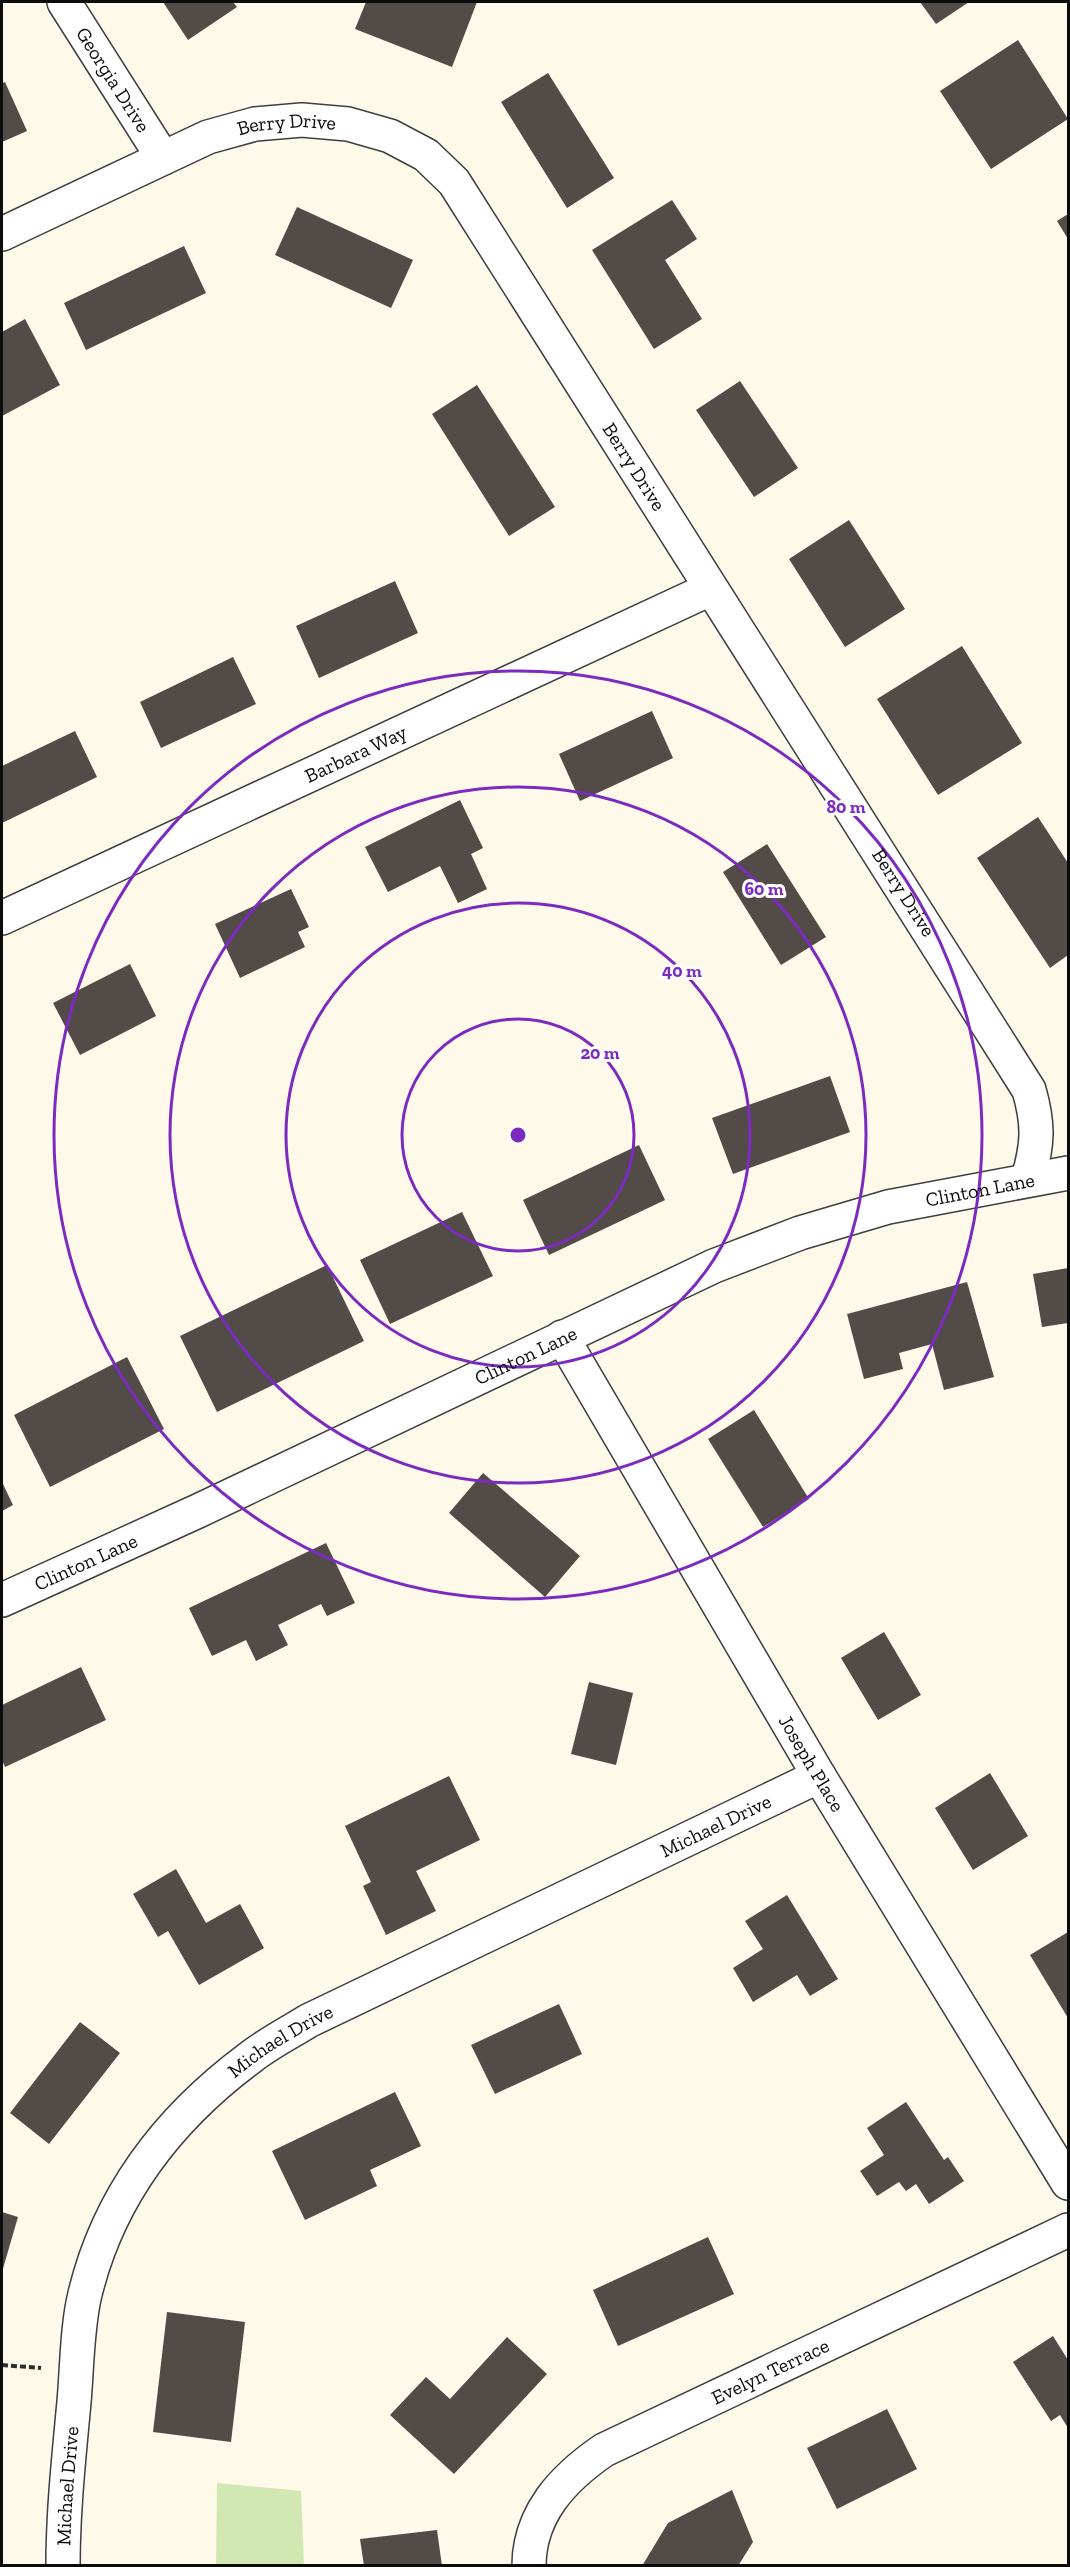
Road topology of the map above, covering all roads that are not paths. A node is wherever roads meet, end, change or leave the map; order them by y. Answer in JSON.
{"nodes":[{"id":1,"x":64,"y":2,"type":"edge"},
{"id":2,"x":163,"y":158,"type":"junction"},
{"id":3,"x":2,"y":234,"type":"edge"},
{"id":4,"x":710,"y":588,"type":"junction"},
{"id":5,"x":2,"y":918,"type":"edge"},
{"id":6,"x":1068,"y":1173,"type":"edge"},
{"id":7,"x":1028,"y":1179,"type":"junction"},
{"id":8,"x":562,"y":1337,"type":"junction"},
{"id":9,"x":2,"y":1600,"type":"edge"},
{"id":10,"x":819,"y":1776,"type":"junction"},
{"id":11,"x":1068,"y":2183,"type":"edge"},
{"id":12,"x":1068,"y":2230,"type":"edge"},
{"id":13,"x":63,"y":2565,"type":"edge"},
{"id":14,"x":529,"y":2565,"type":"edge"}],
"edges":[{"from":1,"to":2,"type":"street","name":"Georgia Drive"},
{"from":2,"to":3,"type":"street","name":"Berry Drive"},
{"from":2,"to":4,"type":"street","name":"Berry Drive"},
{"from":4,"to":5,"type":"street","name":"Barbara Way"},
{"from":4,"to":7,"type":"street","name":"Berry Drive"},
{"from":6,"to":7,"type":"street","name":"Clinton Lane"},
{"from":7,"to":8,"type":"street","name":"Clinton Lane"},
{"from":8,"to":9,"type":"street","name":"Clinton Lane"},
{"from":8,"to":10,"type":"street","name":"Joseph Place"},
{"from":10,"to":11,"type":"street","name":"Joseph Place"},
{"from":10,"to":13,"type":"street","name":"Michael Drive"},
{"from":12,"to":14,"type":"street","name":"Evelyn Terrace"}]}
